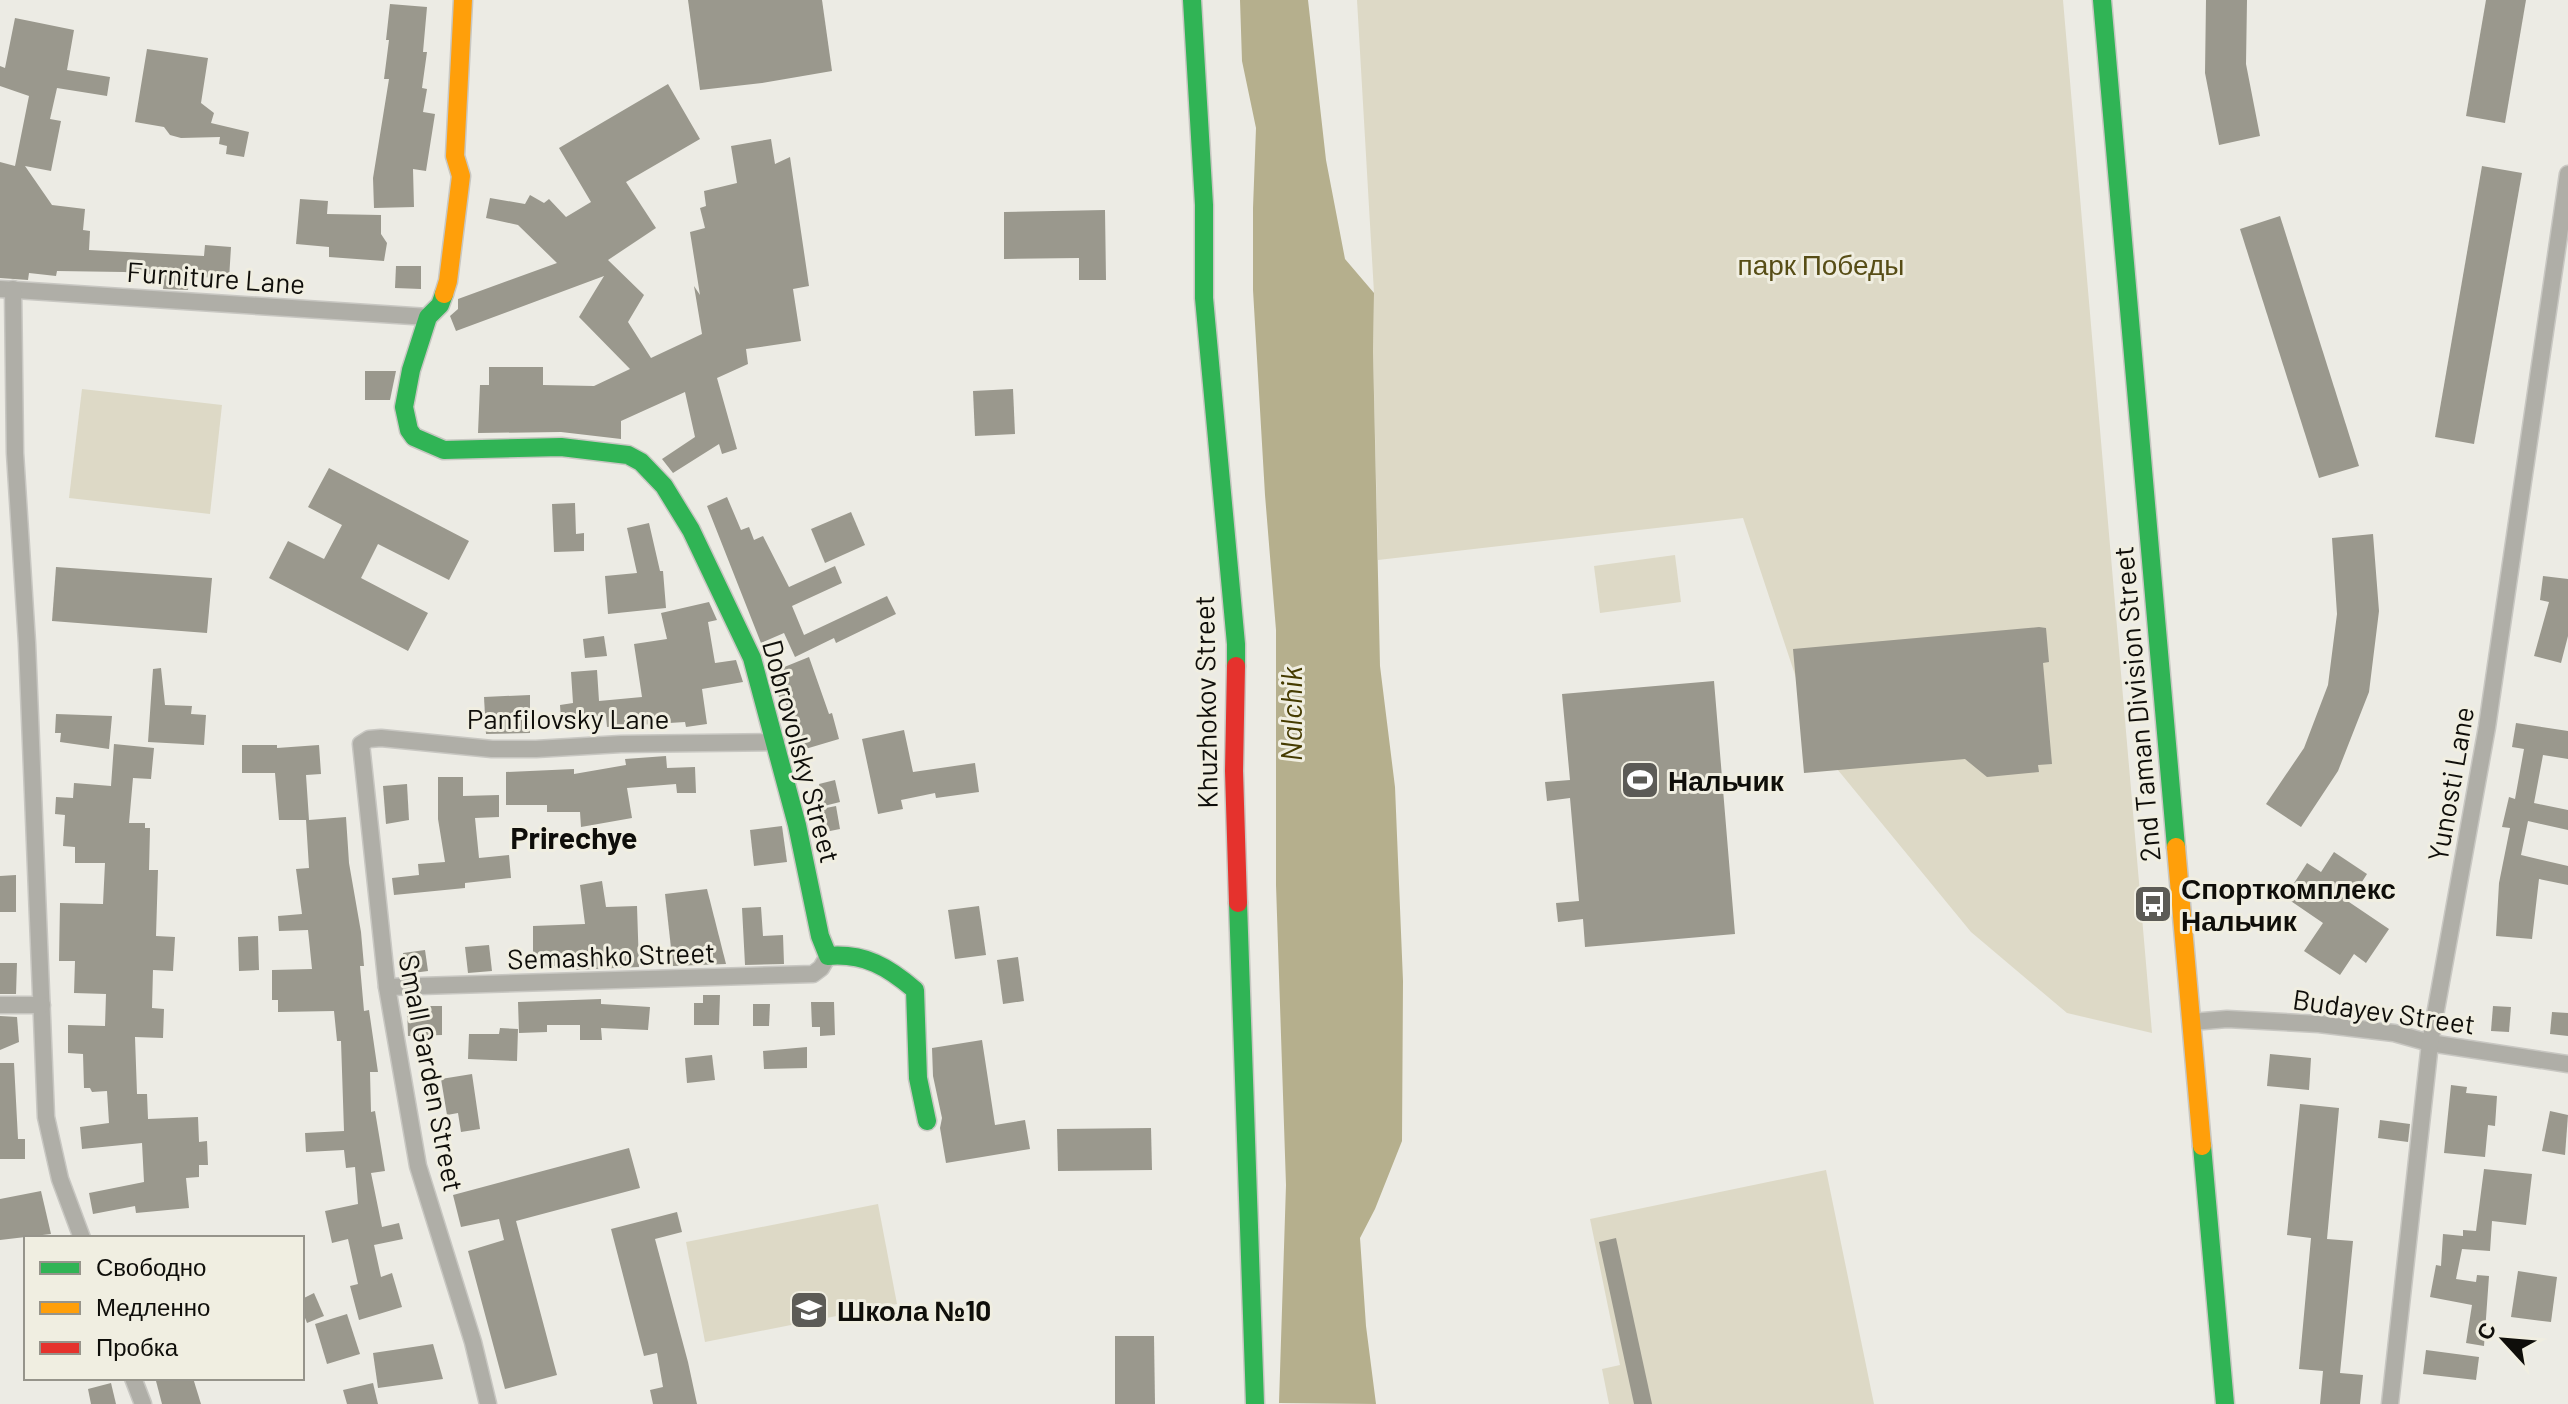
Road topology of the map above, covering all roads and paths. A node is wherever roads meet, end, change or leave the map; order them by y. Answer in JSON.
{"nodes":[{"id":1,"x":463,"y":0,"type":"edge"},
{"id":2,"x":1192,"y":0,"type":"edge"},
{"id":3,"x":2102,"y":0,"type":"edge"},
{"id":4,"x":2568,"y":174,"type":"edge"},
{"id":5,"x":6,"y":289,"type":"edge"},
{"id":6,"x":428,"y":317,"type":"junction"},
{"id":7,"x":776,"y":742,"type":"junction"},
{"id":8,"x":361,"y":744,"type":"joint"},
{"id":9,"x":828,"y":956,"type":"junction"},
{"id":10,"x":387,"y":987,"type":"junction"},
{"id":11,"x":0,"y":1005,"type":"edge"},
{"id":12,"x":42,"y":1005,"type":"junction"},
{"id":13,"x":2192,"y":1022,"type":"junction"},
{"id":14,"x":2430,"y":1043,"type":"junction"},
{"id":15,"x":2568,"y":1064,"type":"edge"},
{"id":16,"x":927,"y":1121,"type":"dead end"},
{"id":17,"x":81,"y":1236,"type":"edge"},
{"id":18,"x":134,"y":1380,"type":"edge"},
{"id":19,"x":143,"y":1404,"type":"edge"},
{"id":20,"x":488,"y":1404,"type":"edge"},
{"id":21,"x":1255,"y":1404,"type":"edge"},
{"id":22,"x":2225,"y":1404,"type":"edge"},
{"id":23,"x":2390,"y":1404,"type":"edge"}],
"edges":[{"from":1,"to":6,"type":"street","name":"Dobrovolsky Street"},
{"from":2,"to":21,"type":"street","name":"Khuzhokov Street"},
{"from":3,"to":13,"type":"street","name":"2nd Taman Division Street"},
{"from":4,"to":14,"type":"street","name":"Yunosti Lane"},
{"from":5,"to":6,"type":"street","name":"Furniture Lane"},
{"from":5,"to":12,"type":"street"},
{"from":6,"to":7,"type":"street","name":"Dobrovolsky Street"},
{"from":7,"to":8,"type":"street","name":"Panfilovsky Lane"},
{"from":7,"to":9,"type":"street","name":"Dobrovolsky Street"},
{"from":8,"to":10,"type":"street","name":"Small Garden Street"},
{"from":9,"to":10,"type":"street","name":"Semashko Street"},
{"from":9,"to":16,"type":"street"},
{"from":10,"to":20,"type":"street","name":"Small Garden Street"},
{"from":11,"to":12,"type":"street"},
{"from":12,"to":17,"type":"street"},
{"from":13,"to":14,"type":"street","name":"Budayev Street"},
{"from":13,"to":22,"type":"street","name":"2nd Taman Division Street"},
{"from":14,"to":15,"type":"street","name":"Budayev Street"},
{"from":14,"to":23,"type":"street","name":"Yunosti Lane"},
{"from":18,"to":19,"type":"street"}]}
